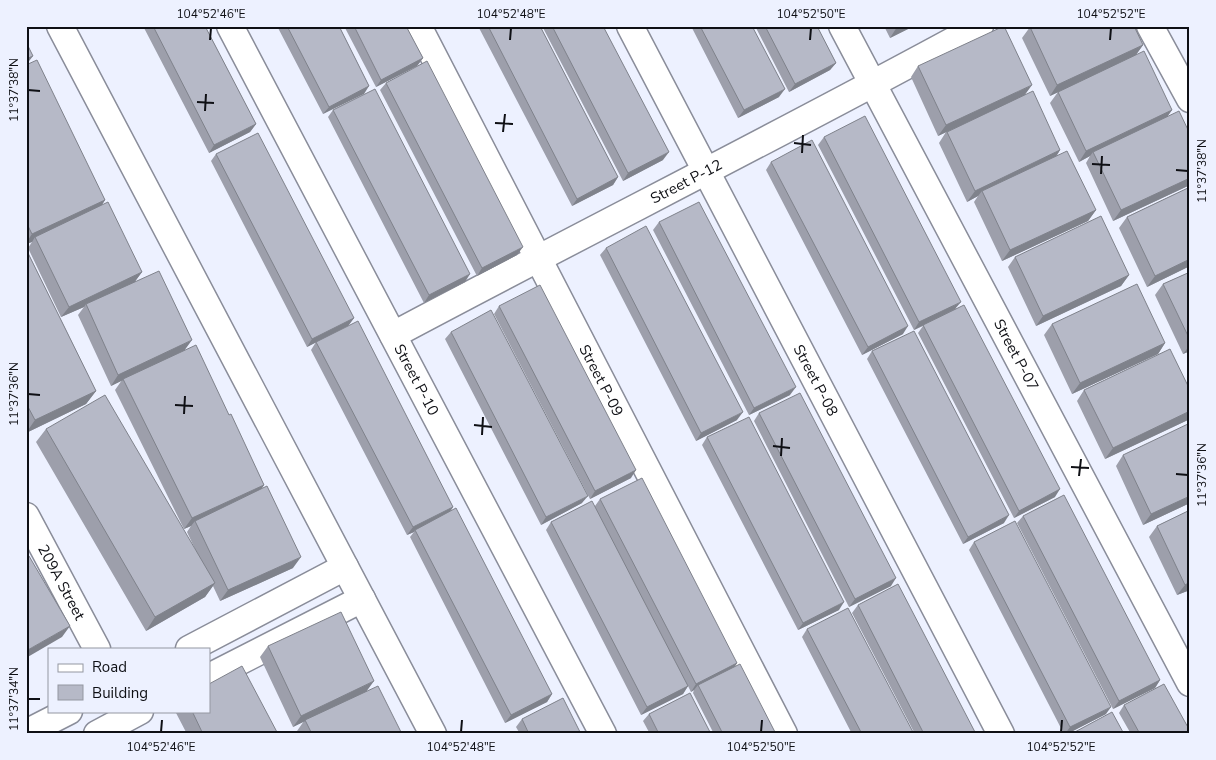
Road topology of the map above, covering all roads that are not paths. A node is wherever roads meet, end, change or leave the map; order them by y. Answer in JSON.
{"nodes":[{"id":1,"x":60,"y":26,"type":"edge"},
{"id":2,"x":230,"y":26,"type":"edge"},
{"id":3,"x":418,"y":26,"type":"edge"},
{"id":4,"x":630,"y":26,"type":"edge"},
{"id":5,"x":842,"y":26,"type":"edge"},
{"id":6,"x":980,"y":26,"type":"edge"},
{"id":7,"x":1150,"y":26,"type":"edge"},
{"id":8,"x":873,"y":85,"type":"junction"},
{"id":9,"x":1190,"y":99,"type":"edge"},
{"id":10,"x":705,"y":170,"type":"junction"},
{"id":11,"x":538,"y":258,"type":"junction"},
{"id":12,"x":393,"y":335,"type":"junction"},
{"id":13,"x":26,"y":516,"type":"edge"},
{"id":14,"x":345,"y":567,"type":"junction"},
{"id":15,"x":362,"y":599,"type":"junction"},
{"id":16,"x":1182,"y":647,"type":"edge"},
{"id":17,"x":96,"y":648,"type":"edge"},
{"id":18,"x":191,"y":648,"type":"edge"},
{"id":19,"x":210,"y":676,"type":"edge"},
{"id":20,"x":1190,"y":683,"type":"edge"},
{"id":21,"x":67,"y":712,"type":"edge"},
{"id":22,"x":138,"y":718,"type":"edge"},
{"id":23,"x":26,"y":733,"type":"edge"},
{"id":24,"x":97,"y":734,"type":"edge"},
{"id":25,"x":433,"y":734,"type":"edge"},
{"id":26,"x":602,"y":734,"type":"edge"},
{"id":27,"x":784,"y":734,"type":"edge"},
{"id":28,"x":1001,"y":734,"type":"edge"}],
"edges":[{"from":1,"to":14,"type":"street"},
{"from":2,"to":12,"type":"street","name":"Street P-10"},
{"from":3,"to":11,"type":"street","name":"Street P-09"},
{"from":4,"to":10,"type":"street","name":"Street P-08"},
{"from":5,"to":8,"type":"street","name":"Street P-07"},
{"from":6,"to":8,"type":"street","name":"Street P-12"},
{"from":7,"to":9,"type":"street"},
{"from":8,"to":10,"type":"street","name":"Street P-12"},
{"from":8,"to":16,"type":"street","name":"Street P-07"},
{"from":10,"to":11,"type":"street","name":"Street P-12"},
{"from":10,"to":28,"type":"street","name":"Street P-08"},
{"from":11,"to":12,"type":"street","name":"Street P-12"},
{"from":11,"to":27,"type":"street","name":"Street P-09"},
{"from":12,"to":26,"type":"street","name":"Street P-10"},
{"from":13,"to":17,"type":"street","name":"209A Street"},
{"from":14,"to":15,"type":"street"},
{"from":14,"to":18,"type":"street"},
{"from":15,"to":19,"type":"street"},
{"from":15,"to":25,"type":"street"},
{"from":16,"to":20,"type":"street","name":"Street P-07"},
{"from":21,"to":23,"type":"street"},
{"from":22,"to":24,"type":"street"}]}
